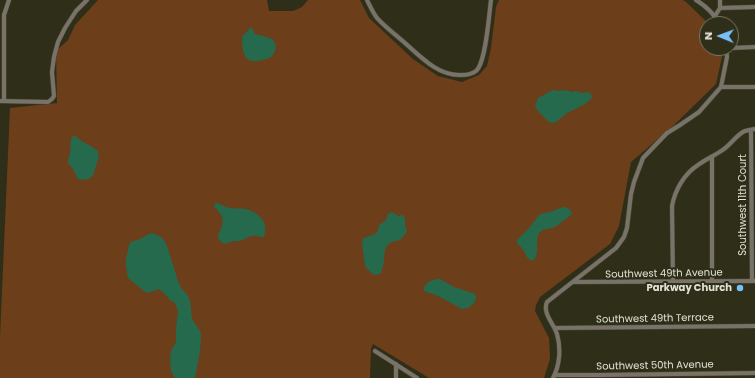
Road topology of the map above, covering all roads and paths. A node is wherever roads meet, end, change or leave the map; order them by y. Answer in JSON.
{"nodes":[{"id":1,"x":9,"y":0,"type":"edge"},
{"id":2,"x":87,"y":0,"type":"edge"},
{"id":3,"x":366,"y":0,"type":"edge"},
{"id":4,"x":491,"y":0,"type":"edge"},
{"id":5,"x":696,"y":0,"type":"edge"},
{"id":6,"x":720,"y":0,"type":"edge"},
{"id":7,"x":755,"y":7,"type":"edge"},
{"id":8,"x":720,"y":8,"type":"junction"},
{"id":9,"x":715,"y":16,"type":"joint"},
{"id":10,"x":755,"y":47,"type":"edge"},
{"id":11,"x":739,"y":48,"type":"edge"},
{"id":12,"x":727,"y":56,"type":"edge"},
{"id":13,"x":755,"y":86,"type":"edge"},
{"id":14,"x":721,"y":87,"type":"junction"},
{"id":15,"x":2,"y":101,"type":"edge"},
{"id":16,"x":753,"y":130,"type":"edge"},
{"id":17,"x":712,"y":157,"type":"junction"},
{"id":18,"x":673,"y":281,"type":"junction"},
{"id":19,"x":712,"y":281,"type":"junction"},
{"id":20,"x":753,"y":281,"type":"edge"},
{"id":21,"x":573,"y":282,"type":"junction"},
{"id":22,"x":755,"y":326,"type":"edge"},
{"id":23,"x":555,"y":328,"type":"junction"},
{"id":24,"x":375,"y":351,"type":"dead end"},
{"id":25,"x":396,"y":364,"type":"junction"},
{"id":26,"x":755,"y":373,"type":"edge"},
{"id":27,"x":554,"y":376,"type":"edge"},
{"id":28,"x":640,"y":376,"type":"edge"},
{"id":29,"x":683,"y":376,"type":"edge"},
{"id":30,"x":726,"y":376,"type":"edge"},
{"id":31,"x":600,"y":377,"type":"edge"},
{"id":32,"x":396,"y":378,"type":"edge"},
{"id":33,"x":417,"y":378,"type":"edge"}],
"edges":[{"from":1,"to":15,"type":"street"},
{"from":2,"to":15,"type":"street"},
{"from":3,"to":4,"type":"street"},
{"from":5,"to":9,"type":"street"},
{"from":6,"to":8,"type":"street"},
{"from":7,"to":8,"type":"street"},
{"from":8,"to":9,"type":"street"},
{"from":10,"to":11,"type":"street"},
{"from":12,"to":14,"type":"street"},
{"from":13,"to":14,"type":"street"},
{"from":14,"to":21,"type":"street"},
{"from":16,"to":17,"type":"street"},
{"from":16,"to":20,"type":"street","name":"Southwest 11th Court"},
{"from":17,"to":18,"type":"street"},
{"from":17,"to":19,"type":"street"},
{"from":18,"to":19,"type":"street","name":"Southwest 49th Avenue"},
{"from":18,"to":21,"type":"street","name":"Southwest 49th Avenue"},
{"from":19,"to":20,"type":"street","name":"Southwest 49th Avenue"},
{"from":21,"to":23,"type":"street"},
{"from":22,"to":23,"type":"street","name":"Southwest 49th Terrace"},
{"from":23,"to":27,"type":"street"},
{"from":24,"to":25,"type":"street"},
{"from":25,"to":32,"type":"street"},
{"from":25,"to":33,"type":"street"},
{"from":26,"to":30,"type":"street","name":"Southwest 50th Avenue"},
{"from":27,"to":31,"type":"street","name":"Southwest 50th Avenue"},
{"from":28,"to":29,"type":"street","name":"Southwest 50th Avenue"},
{"from":28,"to":31,"type":"street","name":"Southwest 50th Avenue"},
{"from":29,"to":30,"type":"street","name":"Southwest 50th Avenue"}]}
